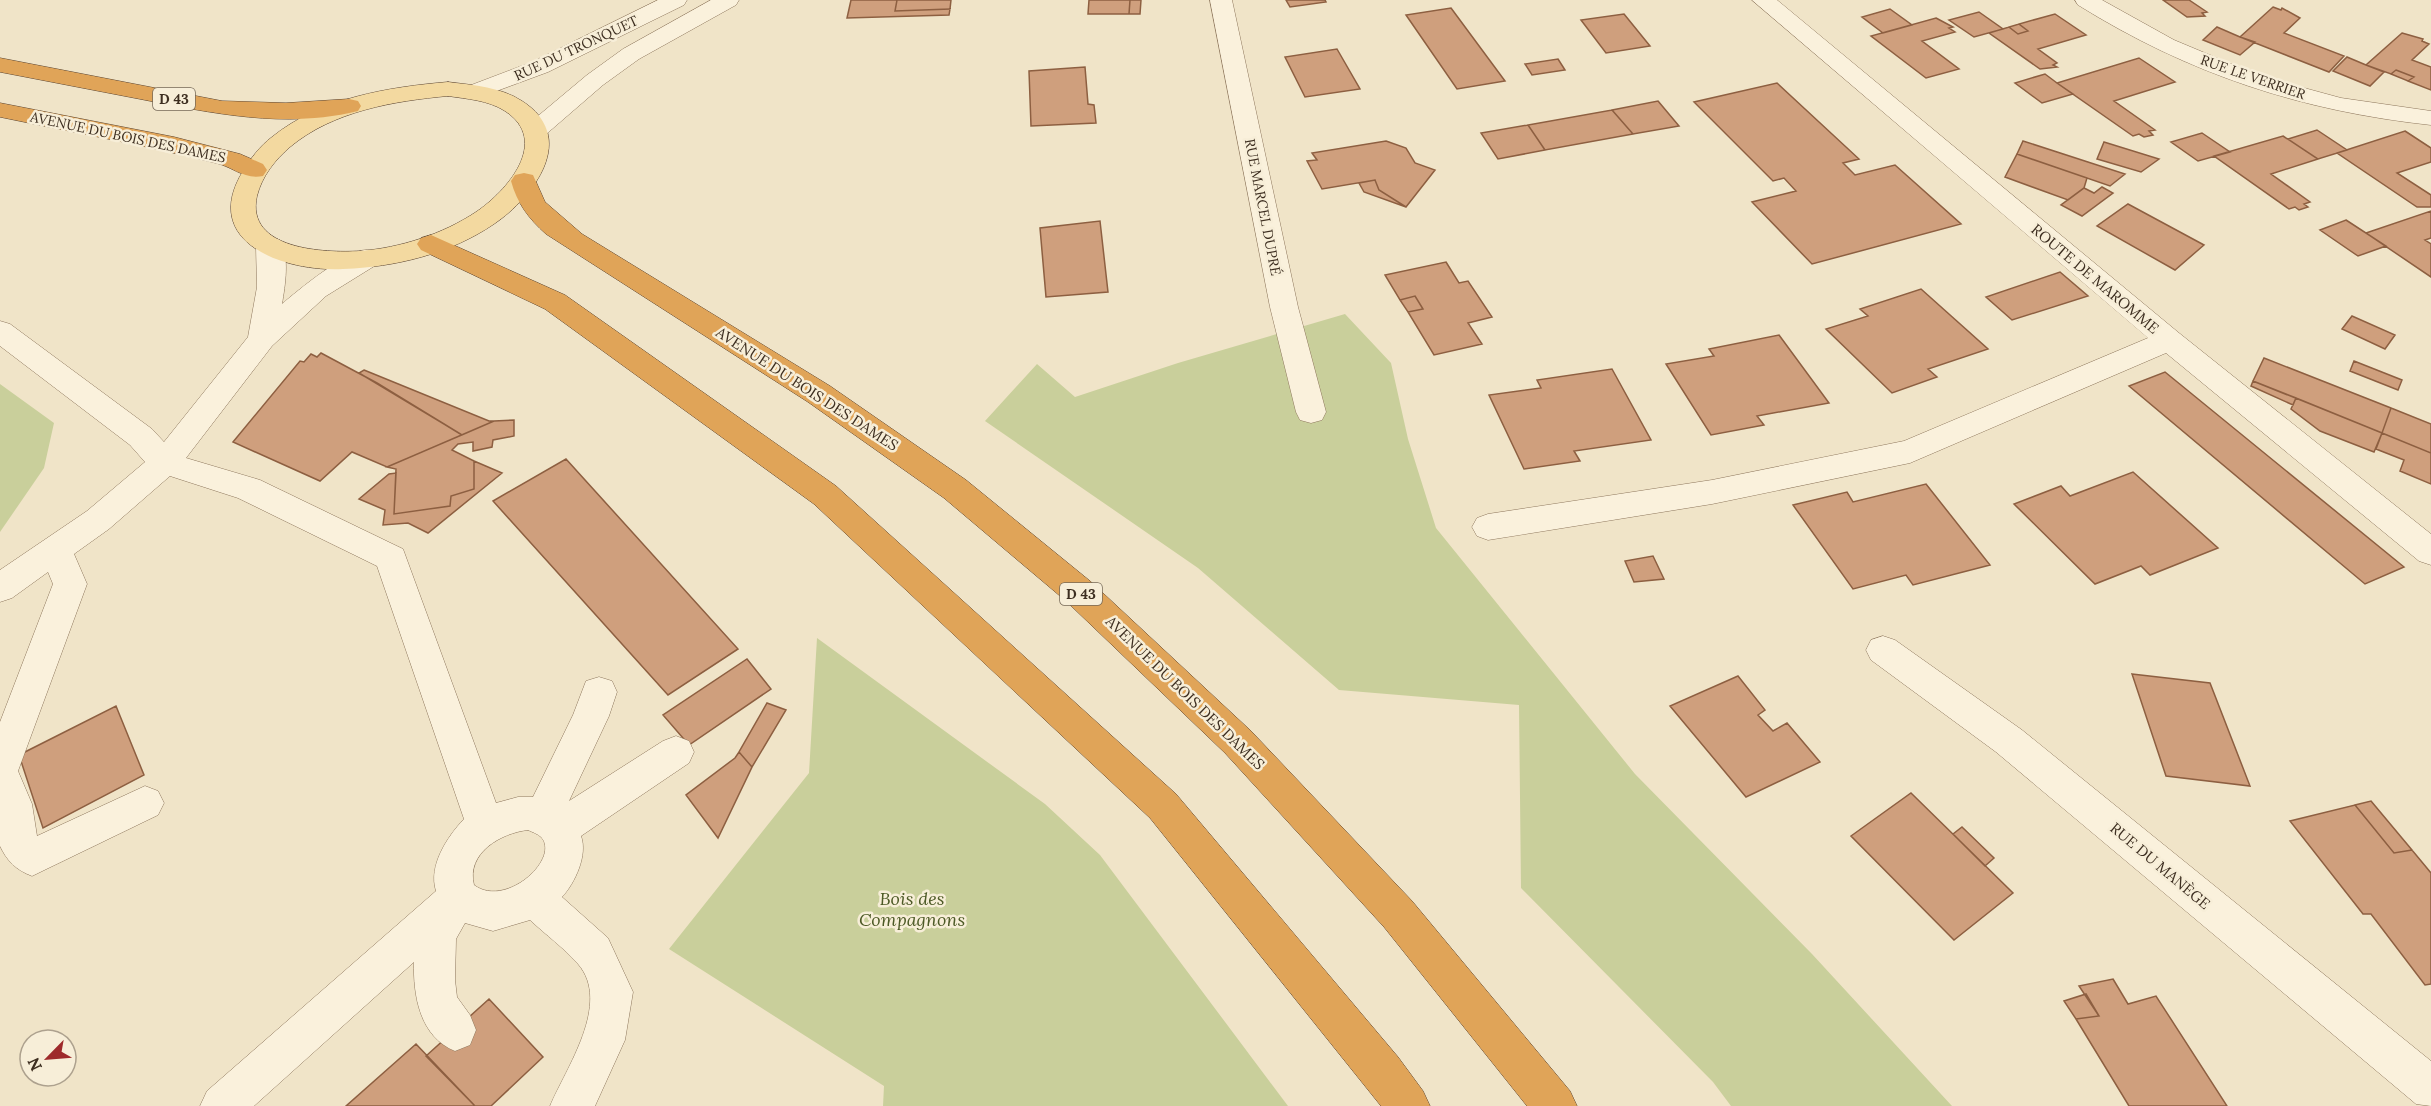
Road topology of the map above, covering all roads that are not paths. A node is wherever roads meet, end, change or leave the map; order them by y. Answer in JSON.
{"nodes":[{"id":1,"x":676,"y":0,"type":"edge"},
{"id":2,"x":728,"y":0,"type":"edge"},
{"id":3,"x":1221,"y":0,"type":"edge"},
{"id":4,"x":1763,"y":0,"type":"edge"},
{"id":5,"x":2086,"y":0,"type":"edge"},
{"id":6,"x":0,"y":65,"type":"edge"},
{"id":7,"x":475,"y":92,"type":"junction"},
{"id":8,"x":350,"y":106,"type":"junction"},
{"id":9,"x":0,"y":110,"type":"edge"},
{"id":10,"x":2431,"y":118,"type":"edge"},
{"id":11,"x":535,"y":131,"type":"junction"},
{"id":12,"x":254,"y":170,"type":"junction"},
{"id":13,"x":524,"y":182,"type":"junction"},
{"id":14,"x":431,"y":244,"type":"junction"},
{"id":15,"x":270,"y":246,"type":"junction"},
{"id":16,"x":366,"y":259,"type":"junction"},
{"id":17,"x":0,"y":332,"type":"edge"},
{"id":18,"x":262,"y":339,"type":"junction"},
{"id":19,"x":2169,"y":340,"type":"junction"},
{"id":20,"x":1311,"y":412,"type":"dead end"},
{"id":21,"x":165,"y":463,"type":"junction"},
{"id":22,"x":1488,"y":527,"type":"dead end"},
{"id":23,"x":56,"y":550,"type":"junction"},
{"id":24,"x":2431,"y":552,"type":"edge"},
{"id":25,"x":0,"y":588,"type":"edge"},
{"id":26,"x":1883,"y":650,"type":"dead end"},
{"id":27,"x":600,"y":692,"type":"dead end"},
{"id":28,"x":676,"y":752,"type":"dead end"},
{"id":29,"x":0,"y":771,"type":"edge"},
{"id":30,"x":145,"y":803,"type":"dead end"},
{"id":31,"x":551,"y":822,"type":"junction"},
{"id":32,"x":485,"y":825,"type":"junction"},
{"id":33,"x":459,"y":896,"type":"junction"},
{"id":34,"x":534,"y":898,"type":"junction"},
{"id":35,"x":455,"y":1030,"type":"dead end"},
{"id":36,"x":2431,"y":1089,"type":"edge"},
{"id":37,"x":222,"y":1106,"type":"edge"},
{"id":38,"x":572,"y":1106,"type":"edge"},
{"id":39,"x":1408,"y":1106,"type":"edge"},
{"id":40,"x":1555,"y":1106,"type":"edge"}],
"edges":[{"from":1,"to":7,"type":"street","name":"RUE DU TRONQUET"},
{"from":2,"to":11,"type":"street","name":"RUE DU TRONQUET"},
{"from":3,"to":20,"type":"street","name":"RUE MARCEL DUPRÉ"},
{"from":4,"to":19,"type":"street","name":"ROUTE DE MAROMME"},
{"from":5,"to":10,"type":"street","name":"RUE LE VERRIER"},
{"from":6,"to":8,"type":"highway","number":"D 43"},
{"from":7,"to":8,"type":"main road"},
{"from":7,"to":11,"type":"main road"},
{"from":8,"to":12,"type":"main road"},
{"from":9,"to":12,"type":"highway","name":"AVENUE DU BOIS DES DAMES"},
{"from":11,"to":13,"type":"main road"},
{"from":12,"to":15,"type":"main road"},
{"from":13,"to":14,"type":"main road"},
{"from":13,"to":40,"type":"highway","name":"AVENUE DU BOIS DES DAMES","number":"D 43"},
{"from":14,"to":16,"type":"main road"},
{"from":14,"to":39,"type":"highway"},
{"from":15,"to":16,"type":"main road"},
{"from":15,"to":18,"type":"street"},
{"from":16,"to":18,"type":"street"},
{"from":17,"to":21,"type":"street"},
{"from":18,"to":21,"type":"street"},
{"from":19,"to":22,"type":"street"},
{"from":19,"to":24,"type":"street","name":"ROUTE DE MAROMME"},
{"from":21,"to":23,"type":"street"},
{"from":21,"to":32,"type":"street"},
{"from":23,"to":25,"type":"street"},
{"from":23,"to":29,"type":"street"},
{"from":26,"to":36,"type":"street","name":"RUE DU MANÈGE"},
{"from":27,"to":31,"type":"street"},
{"from":28,"to":31,"type":"street"},
{"from":29,"to":30,"type":"street"},
{"from":31,"to":32,"type":"street"},
{"from":31,"to":34,"type":"street"},
{"from":32,"to":33,"type":"street"},
{"from":33,"to":34,"type":"street"},
{"from":33,"to":35,"type":"street"},
{"from":33,"to":37,"type":"street"},
{"from":34,"to":38,"type":"street"}]}
